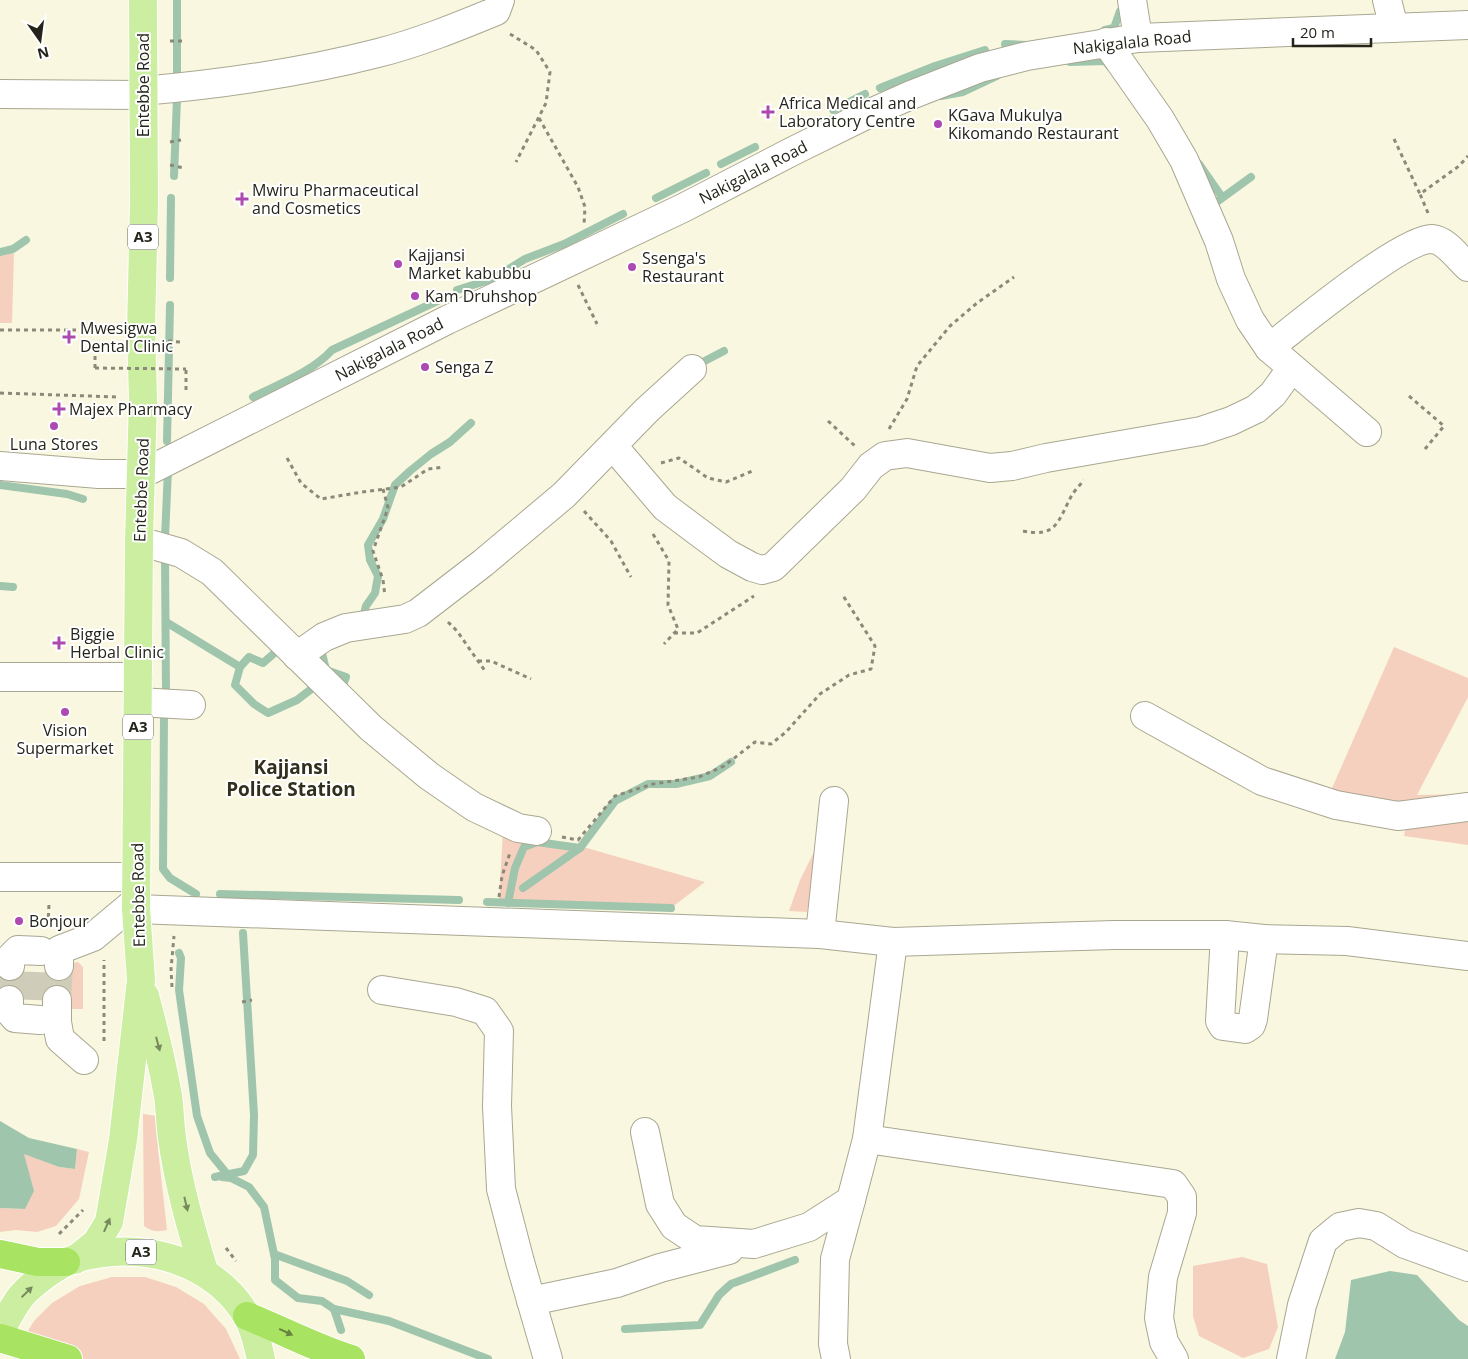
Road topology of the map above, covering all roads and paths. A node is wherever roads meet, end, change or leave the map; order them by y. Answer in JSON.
{"nodes":[{"id":1,"x":143,"y":0,"type":"edge"},
{"id":2,"x":1132,"y":0,"type":"edge"},
{"id":3,"x":1387,"y":0,"type":"edge"},
{"id":4,"x":498,"y":5,"type":"edge"},
{"id":5,"x":1468,"y":25,"type":"edge"},
{"id":6,"x":1394,"y":28,"type":"junction"},
{"id":7,"x":1138,"y":38,"type":"junction"},
{"id":8,"x":169,"y":40,"type":"dead end"},
{"id":9,"x":184,"y":41,"type":"dead end"},
{"id":10,"x":1106,"y":42,"type":"junction"},
{"id":11,"x":142,"y":93,"type":"junction"},
{"id":12,"x":0,"y":94,"type":"edge"},
{"id":13,"x":538,"y":118,"type":"junction"},
{"id":14,"x":1394,"y":139,"type":"dead end"},
{"id":15,"x":182,"y":140,"type":"dead end"},
{"id":16,"x":168,"y":142,"type":"dead end"},
{"id":17,"x":1468,"y":156,"type":"edge"},
{"id":18,"x":516,"y":162,"type":"dead end"},
{"id":19,"x":166,"y":164,"type":"dead end"},
{"id":20,"x":184,"y":168,"type":"dead end"},
{"id":21,"x":1420,"y":194,"type":"junction"},
{"id":22,"x":584,"y":228,"type":"dead end"},
{"id":23,"x":1444,"y":243,"type":"junction"},
{"id":24,"x":1468,"y":267,"type":"edge"},
{"id":25,"x":1014,"y":277,"type":"dead end"},
{"id":26,"x":576,"y":280,"type":"dead end"},
{"id":27,"x":597,"y":324,"type":"dead end"},
{"id":28,"x":0,"y":330,"type":"edge"},
{"id":29,"x":152,"y":335,"type":"junction"},
{"id":30,"x":180,"y":342,"type":"dead end"},
{"id":31,"x":95,"y":346,"type":"dead end"},
{"id":32,"x":1269,"y":348,"type":"junction"},
{"id":33,"x":692,"y":369,"type":"dead end"},
{"id":34,"x":1291,"y":369,"type":"junction"},
{"id":35,"x":186,"y":390,"type":"dead end"},
{"id":36,"x":0,"y":393,"type":"edge"},
{"id":37,"x":1409,"y":396,"type":"dead end"},
{"id":38,"x":143,"y":398,"type":"junction"},
{"id":39,"x":828,"y":421,"type":"dead end"},
{"id":40,"x":1367,"y":432,"type":"dead end"},
{"id":41,"x":613,"y":446,"type":"junction"},
{"id":42,"x":1111,"y":446,"type":"junction"},
{"id":43,"x":1425,"y":449,"type":"dead end"},
{"id":44,"x":287,"y":458,"type":"dead end"},
{"id":45,"x":878,"y":461,"type":"junction"},
{"id":46,"x":0,"y":466,"type":"edge"},
{"id":47,"x":444,"y":467,"type":"dead end"},
{"id":48,"x":755,"y":470,"type":"dead end"},
{"id":49,"x":142,"y":474,"type":"junction"},
{"id":50,"x":642,"y":481,"type":"junction"},
{"id":51,"x":383,"y":489,"type":"junction"},
{"id":52,"x":564,"y":494,"type":"junction"},
{"id":53,"x":651,"y":529,"type":"dead end"},
{"id":54,"x":1023,"y":531,"type":"dead end"},
{"id":55,"x":139,"y":541,"type":"junction"},
{"id":56,"x":773,"y":567,"type":"junction"},
{"id":57,"x":630,"y":577,"type":"dead end"},
{"id":58,"x":383,"y":580,"type":"dead end"},
{"id":59,"x":842,"y":594,"type":"dead end"},
{"id":60,"x":431,"y":603,"type":"junction"},
{"id":61,"x":674,"y":633,"type":"junction"},
{"id":62,"x":664,"y":644,"type":"dead end"},
{"id":63,"x":297,"y":656,"type":"junction"},
{"id":64,"x":478,"y":661,"type":"junction"},
{"id":65,"x":485,"y":672,"type":"dead end"},
{"id":66,"x":0,"y":677,"type":"edge"},
{"id":67,"x":531,"y":679,"type":"dead end"},
{"id":68,"x":138,"y":689,"type":"junction"},
{"id":69,"x":191,"y":705,"type":"dead end"},
{"id":70,"x":1145,"y":716,"type":"dead end"},
{"id":71,"x":834,"y":801,"type":"dead end"},
{"id":72,"x":1468,"y":807,"type":"edge"},
{"id":73,"x":527,"y":830,"type":"junction"},
{"id":74,"x":0,"y":877,"type":"edge"},
{"id":75,"x":136,"y":896,"type":"junction"},
{"id":76,"x":49,"y":898,"type":"dead end"},
{"id":77,"x":495,"y":922,"type":"junction"},
{"id":78,"x":105,"y":927,"type":"junction"},
{"id":79,"x":820,"y":934,"type":"junction"},
{"id":80,"x":1225,"y":935,"type":"junction"},
{"id":81,"x":1264,"y":939,"type":"junction"},
{"id":82,"x":892,"y":942,"type":"junction"},
{"id":83,"x":34,"y":956,"type":"edge"},
{"id":84,"x":1468,"y":956,"type":"edge"},
{"id":85,"x":141,"y":980,"type":"junction"},
{"id":86,"x":382,"y":990,"type":"dead end"},
{"id":87,"x":252,"y":1000,"type":"dead end"},
{"id":88,"x":242,"y":1002,"type":"dead end"},
{"id":89,"x":30,"y":1011,"type":"edge"},
{"id":90,"x":94,"y":1053,"type":"joint"},
{"id":91,"x":645,"y":1132,"type":"dead end"},
{"id":92,"x":867,"y":1139,"type":"junction"},
{"id":93,"x":851,"y":1200,"type":"junction"},
{"id":94,"x":754,"y":1244,"type":"junction"},
{"id":95,"x":0,"y":1254,"type":"edge"},
{"id":96,"x":70,"y":1261,"type":"junction"},
{"id":97,"x":1468,"y":1267,"type":"edge"},
{"id":98,"x":204,"y":1272,"type":"junction"},
{"id":99,"x":531,"y":1301,"type":"junction"},
{"id":100,"x":247,"y":1316,"type":"junction"},
{"id":101,"x":0,"y":1332,"type":"edge"},
{"id":102,"x":0,"y":1338,"type":"edge"},
{"id":103,"x":68,"y":1359,"type":"edge"},
{"id":104,"x":261,"y":1359,"type":"edge"},
{"id":105,"x":351,"y":1359,"type":"edge"},
{"id":106,"x":548,"y":1359,"type":"edge"},
{"id":107,"x":836,"y":1359,"type":"edge"},
{"id":108,"x":1174,"y":1359,"type":"edge"},
{"id":109,"x":1291,"y":1359,"type":"edge"}],
"edges":[{"from":1,"to":11,"type":"main road","name":"Entebbe Road","number":"A3"},
{"from":2,"to":7,"type":"street"},
{"from":3,"to":6,"type":"street"},
{"from":4,"to":11,"type":"street"},
{"from":4,"to":13,"type":"path"},
{"from":5,"to":6,"type":"street","name":"Nakigalala Road"},
{"from":6,"to":7,"type":"street","name":"Nakigalala Road"},
{"from":7,"to":10,"type":"street","name":"Nakigalala Road"},
{"from":8,"to":9,"type":"path"},
{"from":10,"to":32,"type":"street"},
{"from":10,"to":49,"type":"street","name":"Nakigalala Road"},
{"from":11,"to":12,"type":"street"},
{"from":11,"to":29,"type":"main road","name":"Entebbe Road","number":"A3"},
{"from":13,"to":18,"type":"path"},
{"from":13,"to":22,"type":"path"},
{"from":14,"to":21,"type":"path"},
{"from":15,"to":16,"type":"path"},
{"from":17,"to":21,"type":"path"},
{"from":19,"to":20,"type":"path"},
{"from":21,"to":23,"type":"path"},
{"from":23,"to":24,"type":"street"},
{"from":23,"to":32,"type":"street"},
{"from":25,"to":45,"type":"path"},
{"from":26,"to":27,"type":"path"},
{"from":28,"to":29,"type":"path"},
{"from":29,"to":30,"type":"path"},
{"from":29,"to":38,"type":"main road","name":"Entebbe Road","number":"A3"},
{"from":31,"to":35,"type":"path","bridge":true},
{"from":32,"to":34,"type":"street"},
{"from":33,"to":41,"type":"street"},
{"from":34,"to":40,"type":"street"},
{"from":34,"to":42,"type":"street"},
{"from":36,"to":38,"type":"path"},
{"from":37,"to":43,"type":"path"},
{"from":38,"to":49,"type":"main road","name":"Entebbe Road","number":"A3"},
{"from":39,"to":45,"type":"path"},
{"from":41,"to":50,"type":"street"},
{"from":41,"to":52,"type":"street"},
{"from":42,"to":45,"type":"street"},
{"from":42,"to":54,"type":"path"},
{"from":44,"to":51,"type":"path"},
{"from":45,"to":56,"type":"street"},
{"from":46,"to":49,"type":"street"},
{"from":47,"to":51,"type":"path"},
{"from":48,"to":50,"type":"path"},
{"from":49,"to":55,"type":"main road","name":"Entebbe Road","number":"A3"},
{"from":50,"to":56,"type":"street"},
{"from":51,"to":58,"type":"path"},
{"from":52,"to":57,"type":"path"},
{"from":52,"to":60,"type":"street"},
{"from":53,"to":61,"type":"path"},
{"from":55,"to":63,"type":"street"},
{"from":55,"to":68,"type":"main road","name":"Entebbe Road","number":"A3"},
{"from":56,"to":61,"type":"path"},
{"from":59,"to":73,"type":"path"},
{"from":60,"to":63,"type":"street"},
{"from":60,"to":64,"type":"path"},
{"from":61,"to":62,"type":"path"},
{"from":63,"to":73,"type":"street"},
{"from":64,"to":65,"type":"path"},
{"from":64,"to":67,"type":"path"},
{"from":66,"to":68,"type":"street"},
{"from":68,"to":69,"type":"street"},
{"from":68,"to":75,"type":"main road","name":"Entebbe Road","number":"A3"},
{"from":70,"to":72,"type":"street"},
{"from":71,"to":79,"type":"street"},
{"from":73,"to":77,"type":"path"},
{"from":74,"to":75,"type":"street"},
{"from":75,"to":77,"type":"street"},
{"from":75,"to":78,"type":"street"},
{"from":75,"to":85,"type":"main road","name":"Entebbe Road","number":"A3"},
{"from":76,"to":83,"type":"path"},
{"from":77,"to":79,"type":"street"},
{"from":78,"to":83,"type":"street"},
{"from":78,"to":90,"type":"path"},
{"from":79,"to":82,"type":"street"},
{"from":80,"to":81,"type":"street"},
{"from":80,"to":81,"type":"street"},
{"from":80,"to":82,"type":"street"},
{"from":81,"to":84,"type":"street"},
{"from":82,"to":92,"type":"street"},
{"from":96,"to":85,"type":"main road","number":"A3","one_way":true},
{"from":85,"to":98,"type":"main road","number":"A3","one_way":true},
{"from":86,"to":99,"type":"street"},
{"from":87,"to":88,"type":"path"},
{"from":89,"to":90,"type":"street"},
{"from":91,"to":94,"type":"street"},
{"from":92,"to":93,"type":"street"},
{"from":92,"to":108,"type":"street"},
{"from":93,"to":94,"type":"street"},
{"from":93,"to":107,"type":"street"},
{"from":94,"to":99,"type":"street"},
{"from":95,"to":96,"type":"highway"},
{"from":96,"to":98,"type":"main road","number":"A3"},
{"from":101,"to":96,"type":"main road","number":"A3","one_way":true},
{"from":97,"to":109,"type":"street"},
{"from":98,"to":100,"type":"main road","number":"A3"},
{"from":99,"to":106,"type":"street"},
{"from":100,"to":104,"type":"main road","number":"A3"},
{"from":100,"to":105,"type":"highway","one_way":true},
{"from":102,"to":103,"type":"highway"}]}
